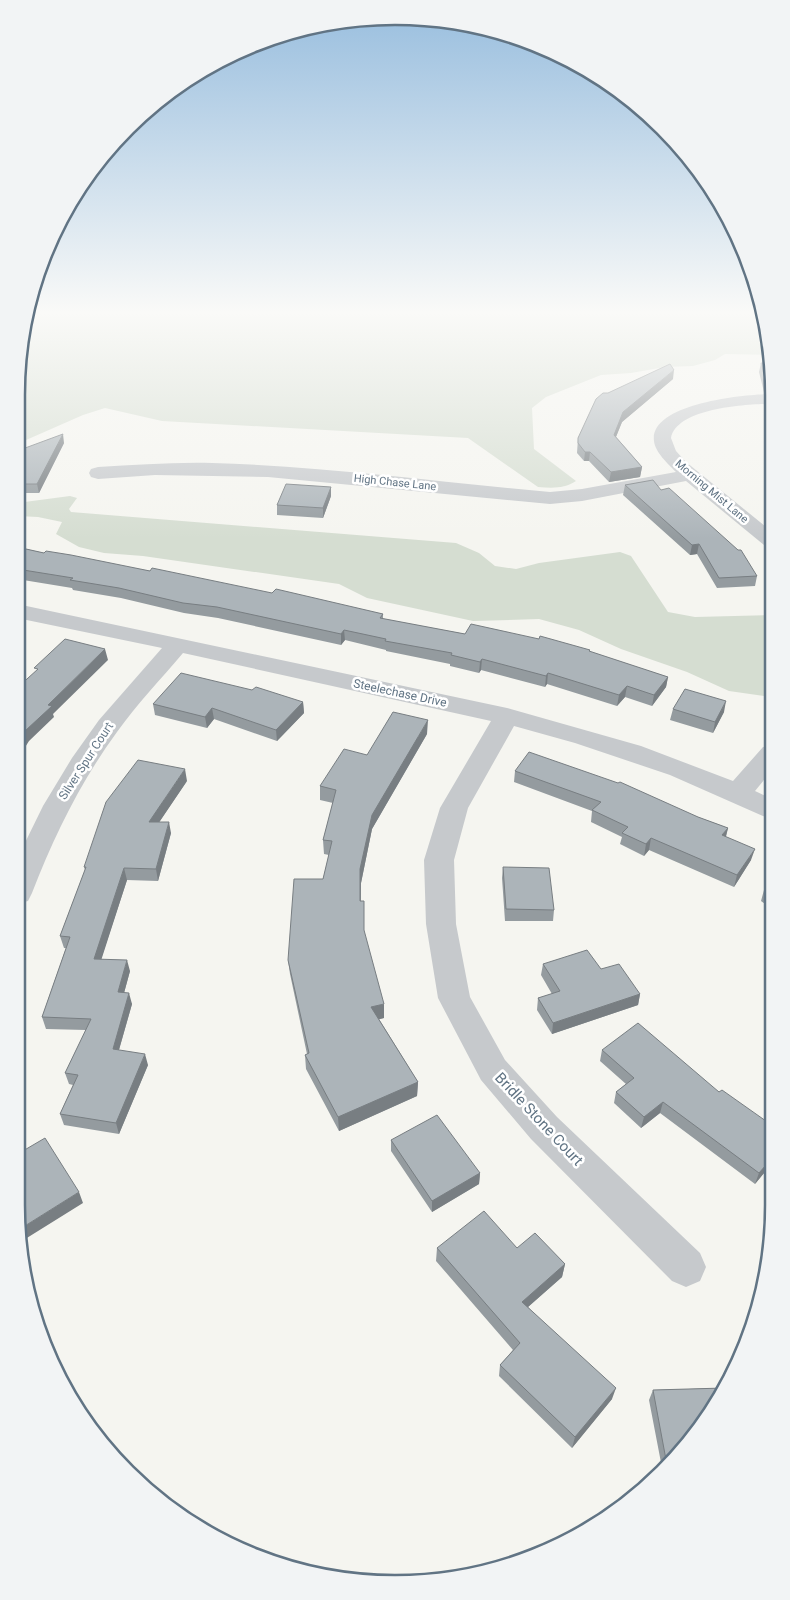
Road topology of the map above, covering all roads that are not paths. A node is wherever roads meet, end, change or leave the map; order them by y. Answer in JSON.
{"nodes":[{"id":1,"x":765,"y":398,"type":"edge"},
{"id":2,"x":98,"y":473,"type":"dead end"},
{"id":3,"x":690,"y":475,"type":"junction"},
{"id":4,"x":765,"y":535,"type":"edge"},
{"id":5,"x":25,"y":613,"type":"edge"},
{"id":6,"x":178,"y":644,"type":"junction"},
{"id":7,"x":507,"y":716,"type":"junction"},
{"id":8,"x":765,"y":762,"type":"edge"},
{"id":9,"x":738,"y":793,"type":"junction"},
{"id":10,"x":765,"y":807,"type":"edge"},
{"id":11,"x":25,"y":874,"type":"edge"},
{"id":12,"x":686,"y":1267,"type":"dead end"}],
"edges":[{"from":1,"to":3,"type":"street","name":"Morning Mist Lane"},
{"from":2,"to":3,"type":"street","name":"High Chase Lane"},
{"from":3,"to":4,"type":"street","name":"Morning Mist Lane"},
{"from":5,"to":6,"type":"street","name":"Steelechase Drive"},
{"from":6,"to":7,"type":"street","name":"Steelechase Drive"},
{"from":6,"to":11,"type":"street","name":"Silver Spur Court"},
{"from":7,"to":9,"type":"street","name":"Steelechase Drive"},
{"from":7,"to":12,"type":"street","name":"Bridle Stone Court"},
{"from":8,"to":9,"type":"street"},
{"from":9,"to":10,"type":"street","name":"Steelechase Drive"}]}
